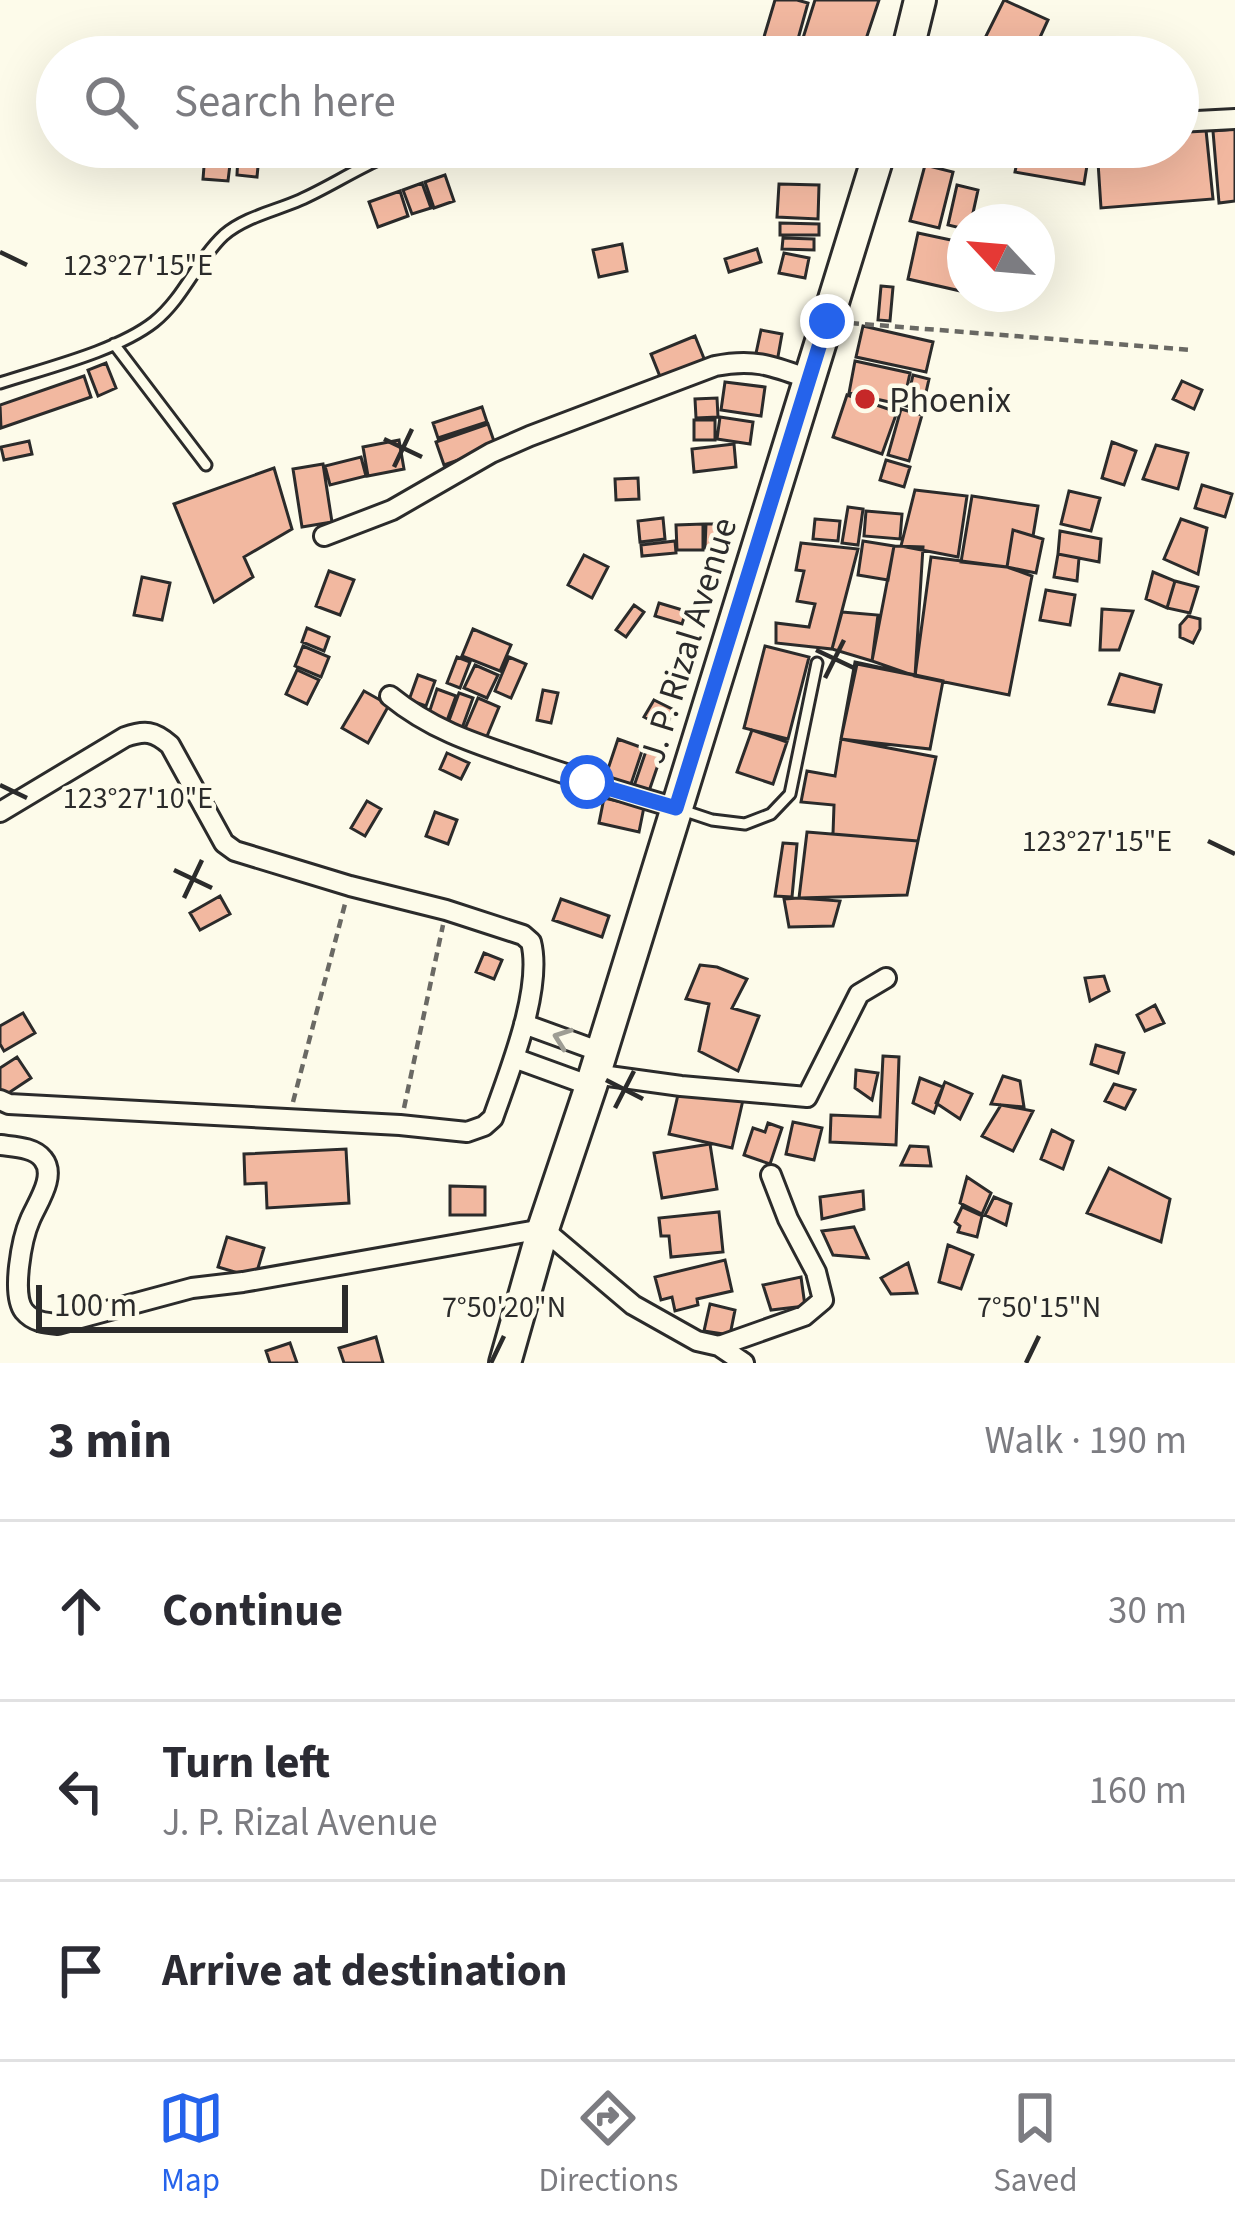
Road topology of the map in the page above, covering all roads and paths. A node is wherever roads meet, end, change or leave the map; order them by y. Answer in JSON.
{"nodes":[{"id":1,"x":920,"y":0,"type":"edge"},
{"id":2,"x":911,"y":36,"type":"edge"},
{"id":3,"x":1235,"y":119,"type":"edge"},
{"id":4,"x":1199,"y":121,"type":"edge"},
{"id":5,"x":362,"y":168,"type":"edge"},
{"id":6,"x":874,"y":168,"type":"edge"},
{"id":7,"x":827,"y":321,"type":"junction"},
{"id":8,"x":114,"y":344,"type":"junction"},
{"id":9,"x":1192,"y":350,"type":"dead end"},
{"id":10,"x":809,"y":379,"type":"junction"},
{"id":11,"x":0,"y":383,"type":"edge"},
{"id":12,"x":206,"y":466,"type":"dead end"},
{"id":13,"x":324,"y":536,"type":"dead end"},
{"id":14,"x":817,"y":663,"type":"dead end"},
{"id":15,"x":390,"y":696,"type":"dead end"},
{"id":16,"x":676,"y":808,"type":"junction"},
{"id":17,"x":0,"y":812,"type":"edge"},
{"id":18,"x":350,"y":886,"type":"junction"},
{"id":19,"x":446,"y":910,"type":"junction"},
{"id":20,"x":886,"y":978,"type":"dead end"},
{"id":21,"x":524,"y":1024,"type":"junction"},
{"id":22,"x":514,"y":1058,"type":"junction"},
{"id":23,"x":595,"y":1071,"type":"junction"},
{"id":24,"x":0,"y":1100,"type":"edge"},
{"id":25,"x":288,"y":1119,"type":"junction"},
{"id":26,"x":400,"y":1125,"type":"junction"},
{"id":27,"x":0,"y":1145,"type":"edge"},
{"id":28,"x":771,"y":1175,"type":"dead end"},
{"id":29,"x":543,"y":1229,"type":"junction"},
{"id":30,"x":719,"y":1346,"type":"junction"},
{"id":31,"x":506,"y":1363,"type":"edge"},
{"id":32,"x":744,"y":1363,"type":"edge"}],
"edges":[{"from":1,"to":2,"type":"main road"},
{"from":3,"to":4,"type":"street"},
{"from":5,"to":8,"type":"lane"},
{"from":6,"to":7,"type":"main road","name":"J. P. Rizal Avenue"},
{"from":7,"to":9,"type":"path"},
{"from":7,"to":10,"type":"main road","name":"J. P. Rizal Avenue"},
{"from":8,"to":11,"type":"lane"},
{"from":8,"to":12,"type":"lane"},
{"from":10,"to":13,"type":"street"},
{"from":10,"to":16,"type":"main road","name":"J. P. Rizal Avenue"},
{"from":14,"to":16,"type":"lane"},
{"from":15,"to":16,"type":"street"},
{"from":16,"to":23,"type":"main road","name":"J. P. Rizal Avenue"},
{"from":17,"to":18,"type":"street"},
{"from":18,"to":19,"type":"street"},
{"from":18,"to":25,"type":"path"},
{"from":19,"to":21,"type":"street"},
{"from":19,"to":26,"type":"path"},
{"from":20,"to":23,"type":"street"},
{"from":21,"to":22,"type":"street"},
{"from":23,"to":21,"type":"street","one_way":true},
{"from":22,"to":23,"type":"street"},
{"from":22,"to":26,"type":"street"},
{"from":23,"to":29,"type":"main road","name":"J. P. Rizal Avenue"},
{"from":24,"to":25,"type":"street"},
{"from":25,"to":26,"type":"street"},
{"from":27,"to":29,"type":"street"},
{"from":28,"to":30,"type":"street"},
{"from":29,"to":30,"type":"street"},
{"from":29,"to":31,"type":"main road","name":"J. P. Rizal Avenue"},
{"from":30,"to":32,"type":"street"}]}
